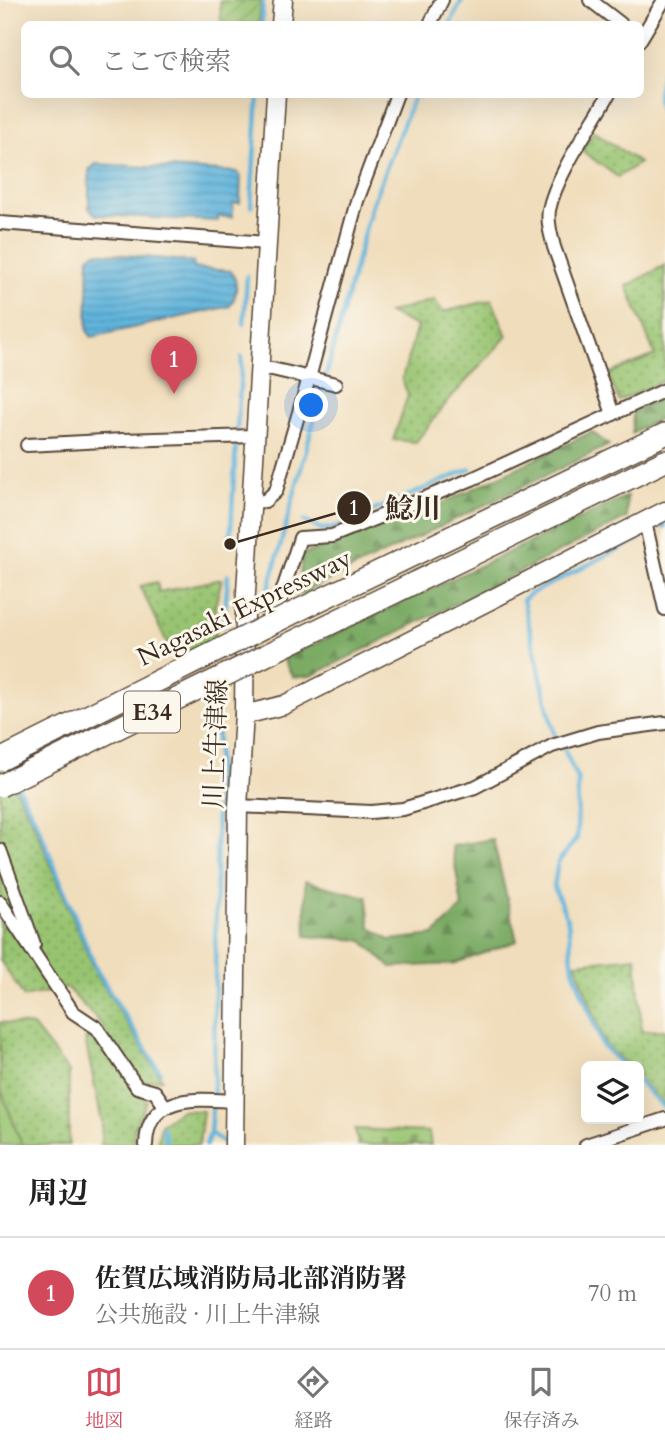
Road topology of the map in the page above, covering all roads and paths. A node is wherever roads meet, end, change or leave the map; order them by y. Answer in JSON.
{"nodes":[{"id":1,"x":283,"y":0,"type":"edge"},
{"id":2,"x":590,"y":0,"type":"edge"},
{"id":3,"x":664,"y":0,"type":"edge"},
{"id":4,"x":439,"y":2,"type":"edge"},
{"id":5,"x":281,"y":21,"type":"edge"},
{"id":6,"x":431,"y":21,"type":"edge"},
{"id":7,"x":617,"y":21,"type":"edge"},
{"id":8,"x":644,"y":35,"type":"edge"},
{"id":9,"x":276,"y":98,"type":"edge"},
{"id":10,"x":396,"y":98,"type":"edge"},
{"id":11,"x":607,"y":98,"type":"edge"},
{"id":12,"x":0,"y":223,"type":"edge"},
{"id":13,"x":267,"y":243,"type":"junction"},
{"id":14,"x":258,"y":369,"type":"junction"},
{"id":15,"x":309,"y":378,"type":"junction"},
{"id":16,"x":336,"y":384,"type":"dead end"},
{"id":17,"x":665,"y":390,"type":"edge"},
{"id":18,"x":614,"y":414,"type":"junction"},
{"id":19,"x":665,"y":434,"type":"edge"},
{"id":20,"x":254,"y":436,"type":"junction"},
{"id":21,"x":27,"y":445,"type":"dead end"},
{"id":22,"x":665,"y":461,"type":"edge"},
{"id":23,"x":250,"y":502,"type":"junction"},
{"id":24,"x":665,"y":512,"type":"edge"},
{"id":25,"x":645,"y":522,"type":"junction"},
{"id":26,"x":665,"y":609,"type":"edge"},
{"id":27,"x":245,"y":610,"type":"junction"},
{"id":28,"x":244,"y":715,"type":"junction"},
{"id":29,"x":665,"y":723,"type":"edge"},
{"id":30,"x":0,"y":760,"type":"edge"},
{"id":31,"x":0,"y":786,"type":"edge"},
{"id":32,"x":238,"y":806,"type":"junction"},
{"id":33,"x":0,"y":850,"type":"edge"},
{"id":34,"x":0,"y":902,"type":"edge"},
{"id":35,"x":42,"y":964,"type":"junction"},
{"id":36,"x":229,"y":1101,"type":"junction"},
{"id":37,"x":165,"y":1106,"type":"junction"},
{"id":38,"x":665,"y":1119,"type":"edge"},
{"id":39,"x":146,"y":1145,"type":"edge"},
{"id":40,"x":233,"y":1145,"type":"edge"},
{"id":41,"x":586,"y":1145,"type":"edge"}],
"edges":[{"from":1,"to":5,"type":"main road"},
{"from":2,"to":7,"type":"street"},
{"from":3,"to":8,"type":"street"},
{"from":4,"to":6,"type":"street"},
{"from":9,"to":13,"type":"main road","name":"川上牛津線"},
{"from":10,"to":15,"type":"street"},
{"from":11,"to":18,"type":"street"},
{"from":12,"to":13,"type":"street"},
{"from":13,"to":14,"type":"main road","name":"川上牛津線"},
{"from":14,"to":15,"type":"street"},
{"from":14,"to":20,"type":"main road","name":"川上牛津線"},
{"from":15,"to":16,"type":"street"},
{"from":15,"to":23,"type":"street"},
{"from":17,"to":18,"type":"street"},
{"from":18,"to":27,"type":"street"},
{"from":19,"to":30,"type":"highway","name":"Nagasaki Expressway","number":"E34","bridge":true},
{"from":20,"to":21,"type":"street"},
{"from":20,"to":23,"type":"main road","name":"川上牛津線"},
{"from":22,"to":31,"type":"highway","name":"Nagasaki Expressway","number":"E34","bridge":true},
{"from":23,"to":27,"type":"main road","name":"川上牛津線"},
{"from":24,"to":25,"type":"main road"},
{"from":25,"to":26,"type":"street"},
{"from":25,"to":28,"type":"main road"},
{"from":27,"to":28,"type":"main road","name":"川上牛津線"},
{"from":28,"to":32,"type":"main road","name":"川上牛津線"},
{"from":29,"to":32,"type":"street"},
{"from":32,"to":36,"type":"main road","name":"川上牛津線"},
{"from":33,"to":35,"type":"street"},
{"from":34,"to":35,"type":"street"},
{"from":35,"to":37,"type":"street"},
{"from":36,"to":37,"type":"street"},
{"from":36,"to":40,"type":"main road","name":"川上牛津線"},
{"from":37,"to":39,"type":"street"},
{"from":38,"to":41,"type":"street"}]}
